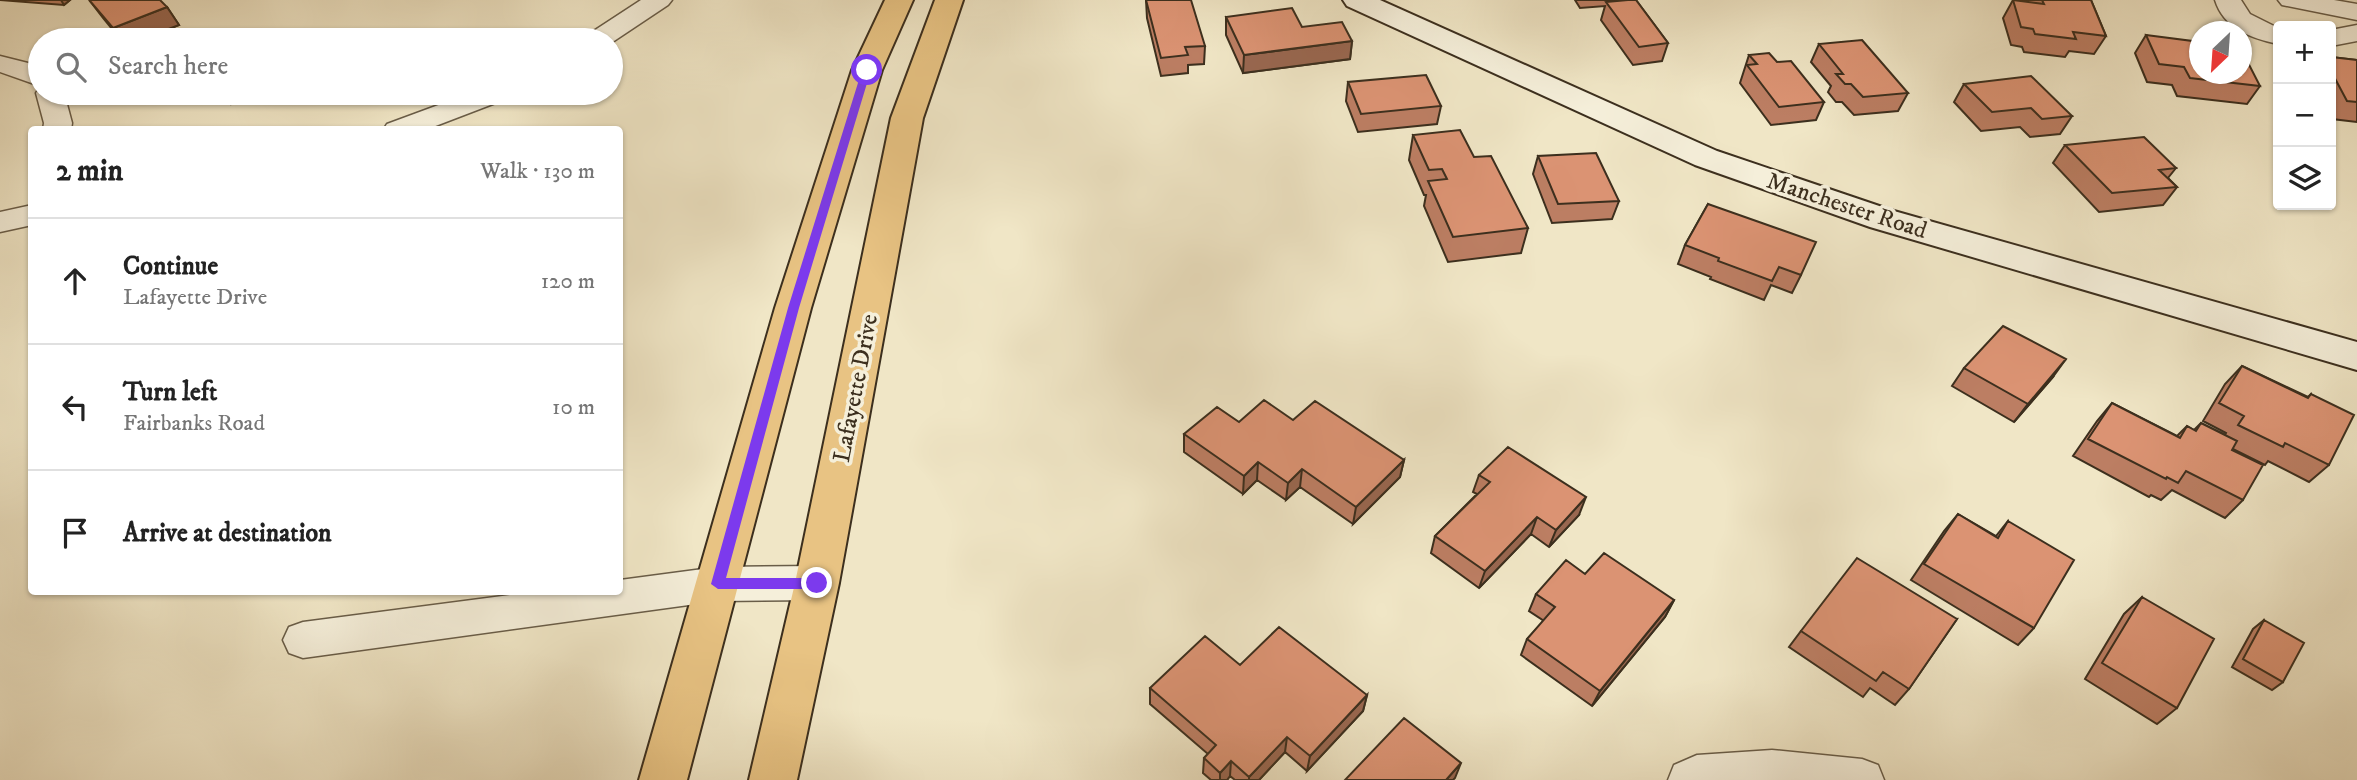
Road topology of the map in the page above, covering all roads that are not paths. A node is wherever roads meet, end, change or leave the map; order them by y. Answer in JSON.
{"nodes":[{"id":1,"x":659,"y":0,"type":"edge"},
{"id":2,"x":899,"y":0,"type":"edge"},
{"id":3,"x":949,"y":0,"type":"edge"},
{"id":4,"x":1357,"y":0,"type":"edge"},
{"id":5,"x":2228,"y":0,"type":"edge"},
{"id":6,"x":2291,"y":0,"type":"edge"},
{"id":7,"x":2357,"y":12,"type":"edge"},
{"id":8,"x":616,"y":28,"type":"edge"},
{"id":9,"x":2357,"y":33,"type":"edge"},
{"id":10,"x":2273,"y":34,"type":"edge"},
{"id":11,"x":2336,"y":37,"type":"edge"},
{"id":12,"x":0,"y":64,"type":"edge"},
{"id":13,"x":28,"y":71,"type":"edge"},
{"id":14,"x":53,"y":105,"type":"edge"},
{"id":15,"x":464,"y":105,"type":"edge"},
{"id":16,"x":58,"y":126,"type":"edge"},
{"id":17,"x":408,"y":126,"type":"edge"},
{"id":18,"x":28,"y":216,"type":"edge"},
{"id":19,"x":0,"y":222,"type":"edge"},
{"id":20,"x":2357,"y":356,"type":"edge"},
{"id":21,"x":817,"y":583,"type":"junction"},
{"id":22,"x":718,"y":584,"type":"junction"},
{"id":23,"x":303,"y":639,"type":"dead end"},
{"id":24,"x":663,"y":780,"type":"edge"},
{"id":25,"x":773,"y":780,"type":"edge"},
{"id":26,"x":1690,"y":780,"type":"edge"},
{"id":27,"x":1862,"y":780,"type":"edge"}],
"edges":[{"from":1,"to":8,"type":"street"},
{"from":2,"to":22,"type":"main road"},
{"from":3,"to":21,"type":"main road","name":"Lafayette Drive"},
{"from":4,"to":20,"type":"street","name":"Manchester Road"},
{"from":5,"to":10,"type":"street"},
{"from":6,"to":7,"type":"street"},
{"from":9,"to":11,"type":"street"},
{"from":12,"to":13,"type":"street"},
{"from":14,"to":16,"type":"street"},
{"from":15,"to":17,"type":"street"},
{"from":18,"to":19,"type":"street"},
{"from":21,"to":22,"type":"street"},
{"from":21,"to":25,"type":"main road","name":"Lafayette Drive"},
{"from":22,"to":23,"type":"street"},
{"from":22,"to":24,"type":"main road"},
{"from":26,"to":27,"type":"street"}]}
